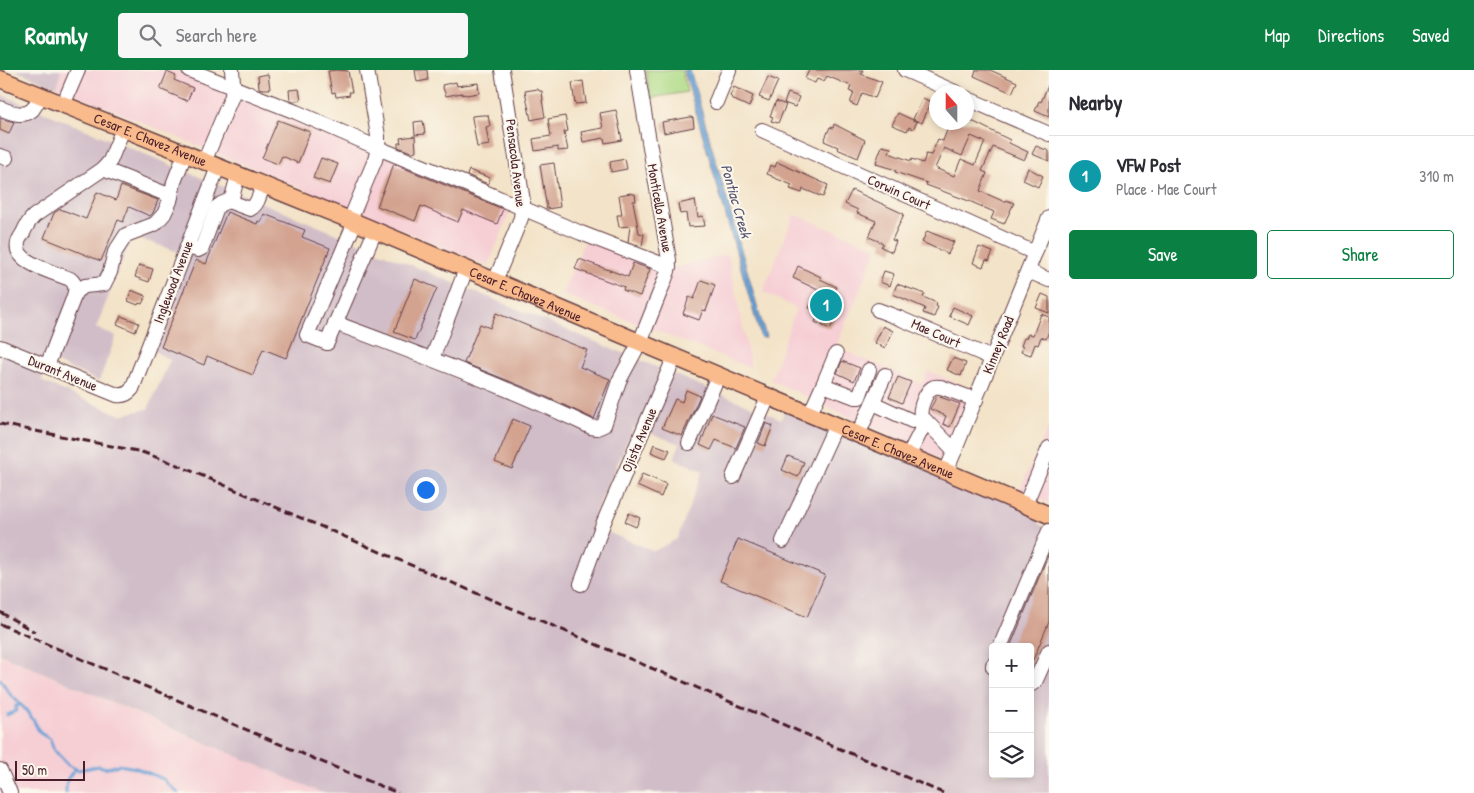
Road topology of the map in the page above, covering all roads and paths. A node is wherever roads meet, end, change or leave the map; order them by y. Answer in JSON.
{"nodes":[{"id":1,"x":78,"y":70,"type":"edge"},
{"id":2,"x":189,"y":70,"type":"edge"},
{"id":3,"x":232,"y":70,"type":"edge"},
{"id":4,"x":367,"y":70,"type":"edge"},
{"id":5,"x":502,"y":70,"type":"edge"},
{"id":6,"x":637,"y":70,"type":"edge"},
{"id":7,"x":729,"y":70,"type":"edge"},
{"id":8,"x":905,"y":70,"type":"edge"},
{"id":9,"x":0,"y":80,"type":"edge"},
{"id":10,"x":939,"y":85,"type":"edge"},
{"id":11,"x":233,"y":88,"type":"junction"},
{"id":12,"x":41,"y":96,"type":"junction"},
{"id":13,"x":974,"y":101,"type":"edge"},
{"id":14,"x":716,"y":102,"type":"dead end"},
{"id":15,"x":63,"y":105,"type":"junction"},
{"id":16,"x":0,"y":108,"type":"edge"},
{"id":17,"x":123,"y":129,"type":"junction"},
{"id":18,"x":762,"y":130,"type":"dead end"},
{"id":19,"x":1049,"y":134,"type":"edge"},
{"id":20,"x":378,"y":148,"type":"junction"},
{"id":21,"x":185,"y":154,"type":"junction"},
{"id":22,"x":211,"y":165,"type":"junction"},
{"id":23,"x":103,"y":169,"type":"junction"},
{"id":24,"x":238,"y":175,"type":"junction"},
{"id":25,"x":263,"y":186,"type":"junction"},
{"id":26,"x":171,"y":196,"type":"junction"},
{"id":27,"x":231,"y":201,"type":"junction"},
{"id":28,"x":523,"y":208,"type":"junction"},
{"id":29,"x":1049,"y":218,"type":"edge"},
{"id":30,"x":352,"y":222,"type":"junction"},
{"id":31,"x":375,"y":231,"type":"junction"},
{"id":32,"x":194,"y":248,"type":"junction"},
{"id":33,"x":1035,"y":253,"type":"junction"},
{"id":34,"x":669,"y":268,"type":"junction"},
{"id":35,"x":466,"y":269,"type":"junction"},
{"id":36,"x":1028,"y":271,"type":"junction"},
{"id":37,"x":1049,"y":280,"type":"edge"},
{"id":38,"x":495,"y":281,"type":"junction"},
{"id":39,"x":76,"y":291,"type":"junction"},
{"id":40,"x":878,"y":310,"type":"dead end"},
{"id":41,"x":335,"y":323,"type":"junction"},
{"id":42,"x":640,"y":342,"type":"junction"},
{"id":43,"x":0,"y":347,"type":"edge"},
{"id":44,"x":836,"y":354,"type":"dead end"},
{"id":45,"x":674,"y":356,"type":"junction"},
{"id":46,"x":992,"y":358,"type":"junction"},
{"id":47,"x":432,"y":359,"type":"junction"},
{"id":48,"x":47,"y":366,"type":"junction"},
{"id":49,"x":869,"y":370,"type":"dead end"},
{"id":50,"x":885,"y":375,"type":"dead end"},
{"id":51,"x":718,"y":376,"type":"junction"},
{"id":52,"x":823,"y":385,"type":"junction"},
{"id":53,"x":126,"y":394,"type":"joint"},
{"id":54,"x":768,"y":397,"type":"junction"},
{"id":55,"x":976,"y":400,"type":"junction"},
{"id":56,"x":873,"y":402,"type":"junction"},
{"id":57,"x":810,"y":414,"type":"junction"},
{"id":58,"x":919,"y":421,"type":"junction"},
{"id":59,"x":836,"y":425,"type":"junction"},
{"id":60,"x":858,"y":435,"type":"junction"},
{"id":61,"x":689,"y":443,"type":"dead end"},
{"id":62,"x":1049,"y":448,"type":"edge"},
{"id":63,"x":955,"y":451,"type":"junction"},
{"id":64,"x":908,"y":456,"type":"junction"},
{"id":65,"x":946,"y":472,"type":"junction"},
{"id":66,"x":1044,"y":473,"type":"edge"},
{"id":67,"x":733,"y":477,"type":"dead end"},
{"id":68,"x":1025,"y":505,"type":"junction"},
{"id":69,"x":1049,"y":515,"type":"edge"},
{"id":70,"x":1049,"y":531,"type":"edge"},
{"id":71,"x":783,"y":541,"type":"dead end"},
{"id":72,"x":581,"y":584,"type":"dead end"},
{"id":73,"x":1002,"y":643,"type":"edge"},
{"id":74,"x":1049,"y":651,"type":"edge"},
{"id":75,"x":1034,"y":683,"type":"edge"},
{"id":76,"x":0,"y":770,"type":"edge"},
{"id":77,"x":10,"y":793,"type":"edge"}],
"edges":[{"from":1,"to":15,"type":"street"},
{"from":2,"to":11,"type":"street"},
{"from":3,"to":11,"type":"street","name":"Inglewood Avenue"},
{"from":4,"to":20,"type":"street"},
{"from":5,"to":28,"type":"street","name":"Pensacola Avenue"},
{"from":6,"to":34,"type":"street","name":"Monticello Avenue"},
{"from":7,"to":14,"type":"street"},
{"from":8,"to":10,"type":"street"},
{"from":9,"to":12,"type":"main road","name":"Cesar E. Chavez Avenue"},
{"from":11,"to":20,"type":"street"},
{"from":11,"to":22,"type":"street","name":"Inglewood Avenue"},
{"from":12,"to":15,"type":"main road","name":"Cesar E. Chavez Avenue"},
{"from":12,"to":16,"type":"street"},
{"from":13,"to":19,"type":"street"},
{"from":15,"to":17,"type":"main road","name":"Cesar E. Chavez Avenue"},
{"from":17,"to":21,"type":"main road","name":"Cesar E. Chavez Avenue"},
{"from":17,"to":23,"type":"street"},
{"from":18,"to":33,"type":"street","name":"Corwin Court"},
{"from":20,"to":28,"type":"street"},
{"from":20,"to":30,"type":"street"},
{"from":21,"to":22,"type":"main road","name":"Cesar E. Chavez Avenue"},
{"from":21,"to":26,"type":"street"},
{"from":22,"to":24,"type":"main road","name":"Cesar E. Chavez Avenue"},
{"from":22,"to":32,"type":"street","name":"Inglewood Avenue"},
{"from":23,"to":26,"type":"street"},
{"from":23,"to":39,"type":"street"},
{"from":24,"to":25,"type":"main road","name":"Cesar E. Chavez Avenue"},
{"from":24,"to":27,"type":"street"},
{"from":25,"to":27,"type":"street"},
{"from":25,"to":30,"type":"main road","name":"Cesar E. Chavez Avenue"},
{"from":26,"to":39,"type":"street"},
{"from":27,"to":32,"type":"street"},
{"from":28,"to":34,"type":"street"},
{"from":28,"to":38,"type":"street","name":"Pensacola Avenue"},
{"from":29,"to":33,"type":"street","name":"Kinney Road"},
{"from":30,"to":31,"type":"main road","name":"Cesar E. Chavez Avenue"},
{"from":30,"to":41,"type":"street"},
{"from":31,"to":35,"type":"main road","name":"Cesar E. Chavez Avenue"},
{"from":31,"to":41,"type":"street"},
{"from":32,"to":53,"type":"street","name":"Inglewood Avenue"},
{"from":33,"to":36,"type":"street","name":"Kinney Road"},
{"from":34,"to":42,"type":"street","name":"Monticello Avenue"},
{"from":35,"to":38,"type":"main road","name":"Cesar E. Chavez Avenue"},
{"from":35,"to":47,"type":"street"},
{"from":36,"to":37,"type":"street"},
{"from":36,"to":46,"type":"street","name":"Kinney Road"},
{"from":38,"to":42,"type":"main road","name":"Cesar E. Chavez Avenue"},
{"from":39,"to":48,"type":"street"},
{"from":40,"to":46,"type":"street","name":"Mae Court"},
{"from":41,"to":47,"type":"street","name":"Monticello Avenue"},
{"from":42,"to":45,"type":"main road","name":"Cesar E. Chavez Avenue"},
{"from":42,"to":47,"type":"street","name":"Monticello Avenue"},
{"from":43,"to":48,"type":"street","name":"Durant Avenue"},
{"from":44,"to":52,"type":"street"},
{"from":45,"to":51,"type":"main road","name":"Cesar E. Chavez Avenue"},
{"from":45,"to":72,"type":"street","name":"Ojista Avenue"},
{"from":46,"to":55,"type":"street","name":"Kinney Road"},
{"from":48,"to":53,"type":"street","name":"Durant Avenue"},
{"from":49,"to":52,"type":"street"},
{"from":50,"to":56,"type":"street"},
{"from":51,"to":54,"type":"main road","name":"Cesar E. Chavez Avenue"},
{"from":51,"to":61,"type":"street"},
{"from":52,"to":57,"type":"street"},
{"from":54,"to":57,"type":"main road","name":"Cesar E. Chavez Avenue"},
{"from":54,"to":67,"type":"street"},
{"from":55,"to":58,"type":"street"},
{"from":55,"to":63,"type":"street","name":"Kinney Road"},
{"from":56,"to":58,"type":"street"},
{"from":56,"to":60,"type":"street"},
{"from":57,"to":59,"type":"main road","name":"Cesar E. Chavez Avenue"},
{"from":58,"to":63,"type":"street"},
{"from":58,"to":64,"type":"street"},
{"from":59,"to":60,"type":"main road","name":"Cesar E. Chavez Avenue"},
{"from":59,"to":71,"type":"street"},
{"from":60,"to":64,"type":"main road","name":"Cesar E. Chavez Avenue"},
{"from":62,"to":66,"type":"street"},
{"from":63,"to":65,"type":"street","name":"Kinney Road"},
{"from":64,"to":65,"type":"main road","name":"Cesar E. Chavez Avenue"},
{"from":65,"to":68,"type":"main road","name":"Cesar E. Chavez Avenue"},
{"from":66,"to":68,"type":"street"},
{"from":68,"to":69,"type":"main road","name":"Cesar E. Chavez Avenue"},
{"from":70,"to":73,"type":"street"},
{"from":74,"to":75,"type":"street"},
{"from":76,"to":77,"type":"street"}]}
